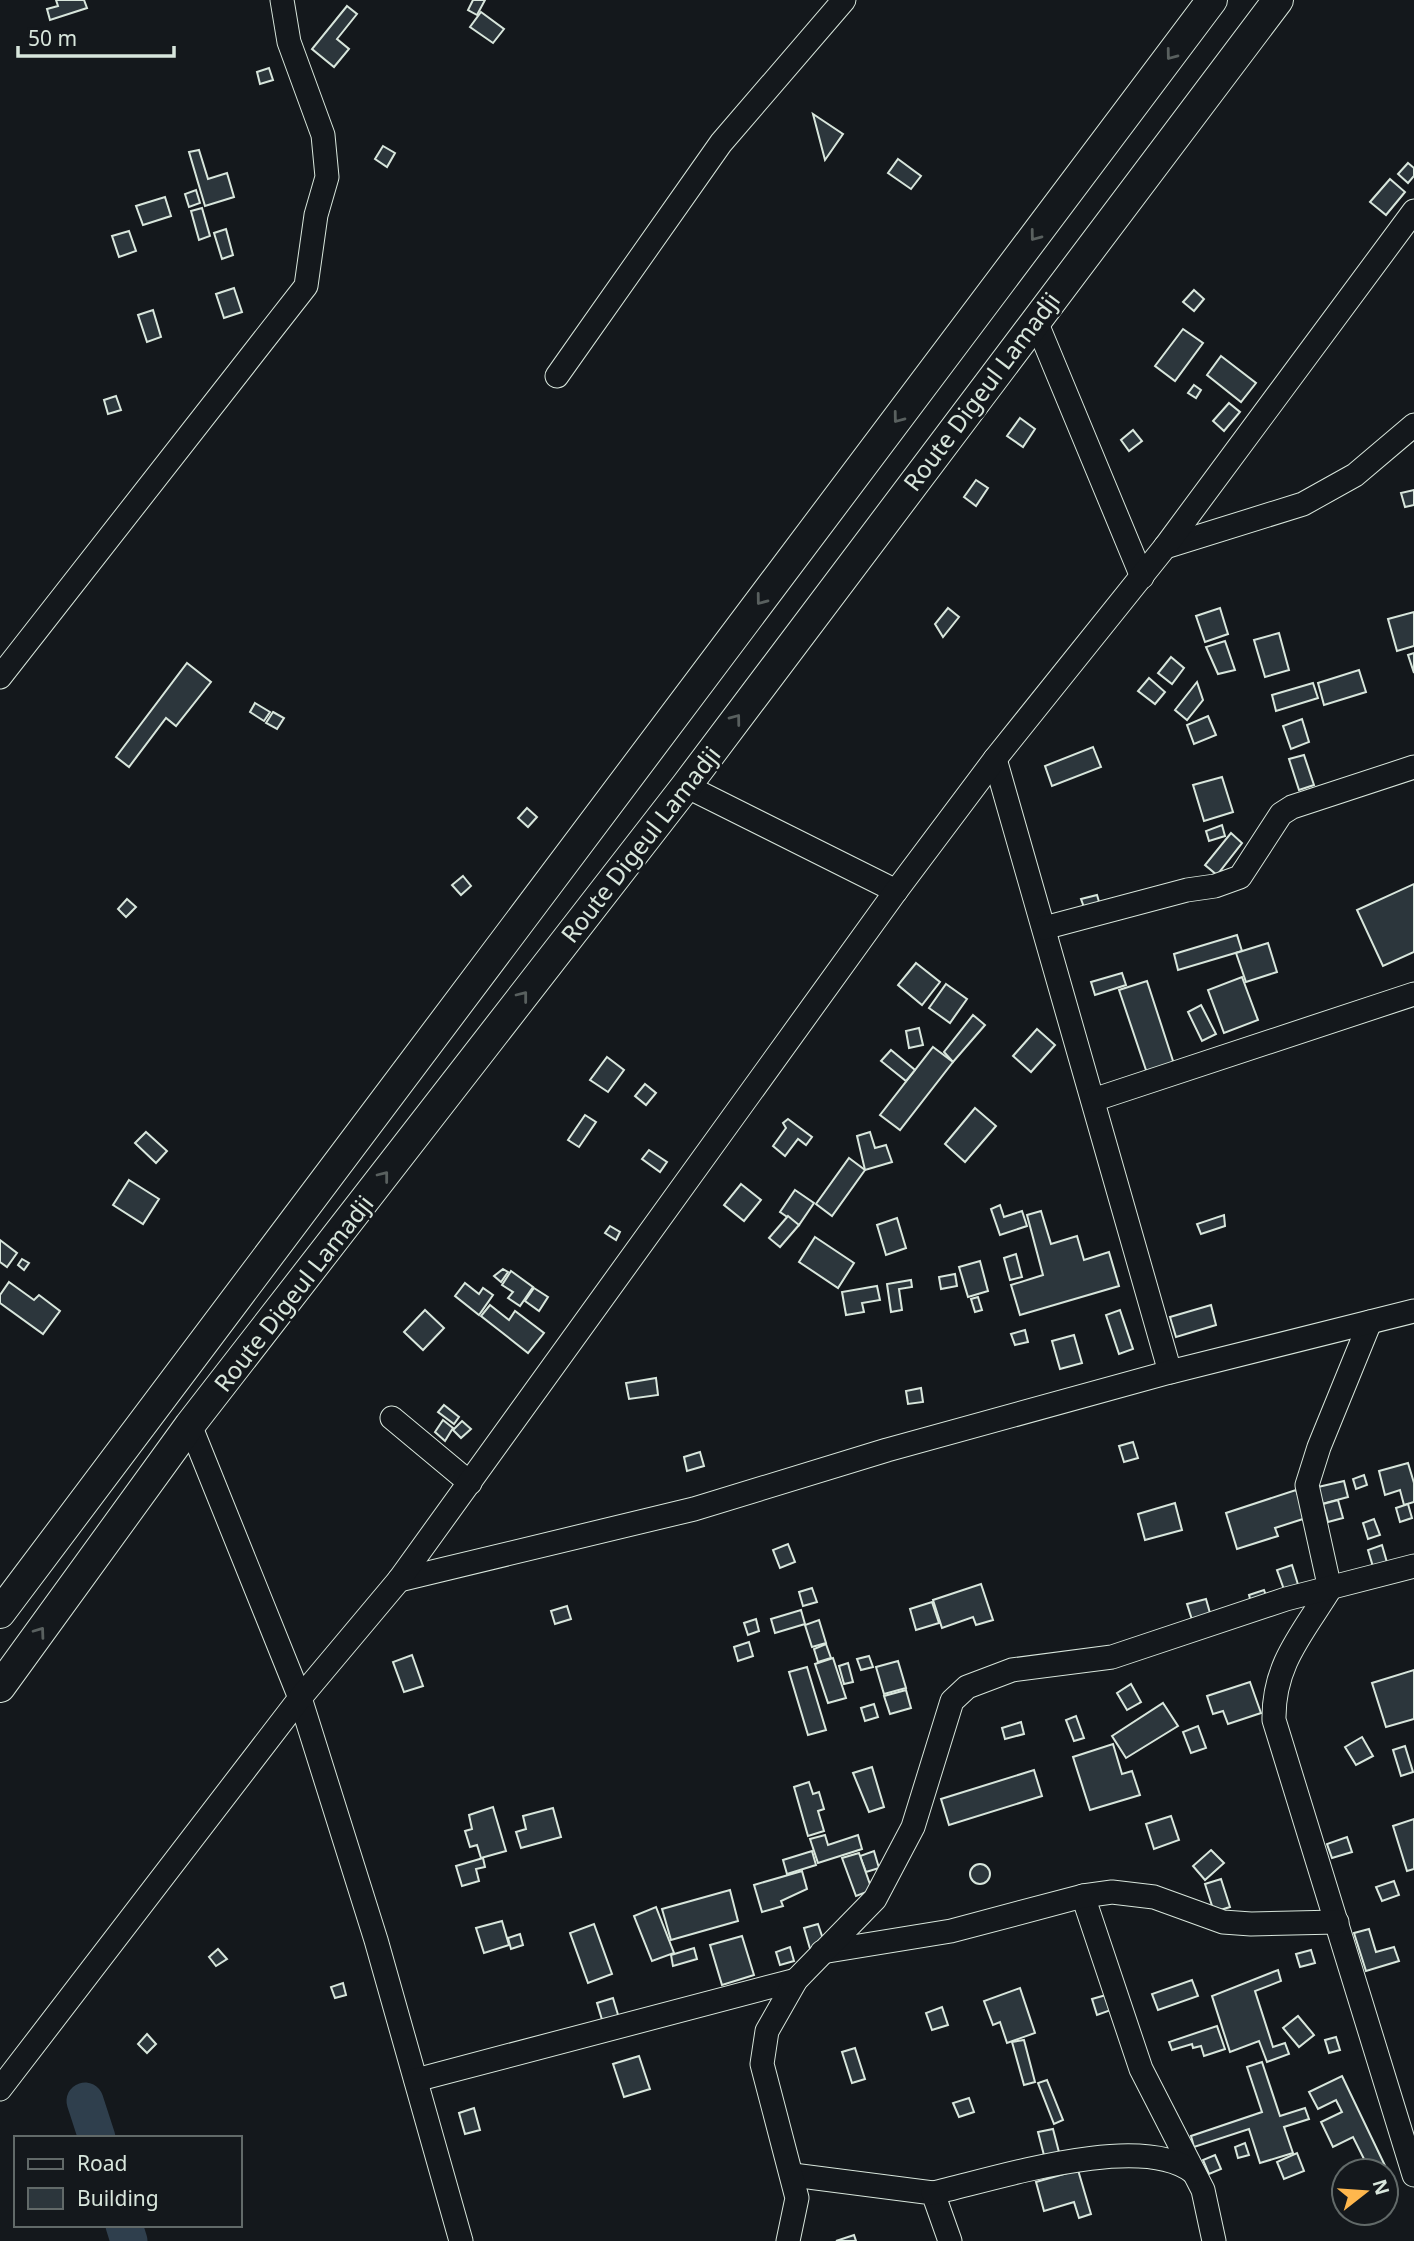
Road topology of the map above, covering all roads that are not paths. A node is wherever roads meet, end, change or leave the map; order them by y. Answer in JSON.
{"nodes":[{"id":1,"x":282,"y":0,"type":"edge"},
{"id":2,"x":844,"y":0,"type":"edge"},
{"id":3,"x":1212,"y":0,"type":"edge"},
{"id":4,"x":1278,"y":0,"type":"edge"},
{"id":5,"x":1414,"y":211,"type":"edge"},
{"id":6,"x":1035,"y":319,"type":"junction"},
{"id":7,"x":557,"y":376,"type":"dead end"},
{"id":8,"x":1414,"y":425,"type":"edge"},
{"id":9,"x":1165,"y":547,"type":"junction"},
{"id":10,"x":1142,"y":577,"type":"junction"},
{"id":11,"x":0,"y":677,"type":"edge"},
{"id":12,"x":995,"y":759,"type":"junction"},
{"id":13,"x":1414,"y":767,"type":"edge"},
{"id":14,"x":686,"y":786,"type":"junction"},
{"id":15,"x":896,"y":891,"type":"junction"},
{"id":16,"x":1044,"y":928,"type":"junction"},
{"id":17,"x":1414,"y":994,"type":"edge"},
{"id":18,"x":1093,"y":1100,"type":"junction"},
{"id":19,"x":1414,"y":1311,"type":"edge"},
{"id":20,"x":1370,"y":1322,"type":"junction"},
{"id":21,"x":1170,"y":1372,"type":"junction"},
{"id":22,"x":392,"y":1418,"type":"dead end"},
{"id":23,"x":190,"y":1425,"type":"junction"},
{"id":24,"x":470,"y":1483,"type":"junction"},
{"id":25,"x":1414,"y":1566,"type":"edge"},
{"id":26,"x":399,"y":1580,"type":"junction"},
{"id":27,"x":1330,"y":1589,"type":"junction"},
{"id":28,"x":0,"y":1613,"type":"edge"},
{"id":29,"x":0,"y":1687,"type":"edge"},
{"id":30,"x":300,"y":1698,"type":"junction"},
{"id":31,"x":1083,"y":1896,"type":"junction"},
{"id":32,"x":1337,"y":1922,"type":"junction"},
{"id":33,"x":822,"y":1952,"type":"junction"},
{"id":34,"x":796,"y":1980,"type":"junction"},
{"id":35,"x":416,"y":2080,"type":"junction"},
{"id":36,"x":0,"y":2089,"type":"edge"},
{"id":37,"x":1193,"y":2172,"type":"junction"},
{"id":38,"x":793,"y":2175,"type":"junction"},
{"id":39,"x":1414,"y":2175,"type":"edge"},
{"id":40,"x":933,"y":2193,"type":"junction"},
{"id":41,"x":461,"y":2241,"type":"edge"},
{"id":42,"x":788,"y":2241,"type":"edge"},
{"id":43,"x":950,"y":2241,"type":"edge"},
{"id":44,"x":1214,"y":2241,"type":"edge"}],
"edges":[{"from":1,"to":11,"type":"street"},
{"from":2,"to":7,"type":"street"},
{"from":3,"to":28,"type":"main road","name":"Route Digeul Lamadji","one_way":true},
{"from":4,"to":6,"type":"main road","name":"Route Digeul Lamadji"},
{"from":5,"to":9,"type":"street"},
{"from":6,"to":10,"type":"street"},
{"from":14,"to":6,"type":"main road","name":"Route Digeul Lamadji","one_way":true},
{"from":8,"to":9,"type":"street"},
{"from":9,"to":10,"type":"street"},
{"from":10,"to":12,"type":"street"},
{"from":12,"to":15,"type":"street"},
{"from":12,"to":16,"type":"street"},
{"from":13,"to":16,"type":"street"},
{"from":14,"to":15,"type":"street"},
{"from":23,"to":14,"type":"main road","name":"Route Digeul Lamadji","one_way":true},
{"from":15,"to":24,"type":"street"},
{"from":16,"to":18,"type":"street"},
{"from":17,"to":18,"type":"street"},
{"from":18,"to":21,"type":"street"},
{"from":19,"to":20,"type":"street"},
{"from":20,"to":21,"type":"street"},
{"from":20,"to":27,"type":"street"},
{"from":21,"to":26,"type":"street"},
{"from":22,"to":24,"type":"street"},
{"from":29,"to":23,"type":"main road","name":"Route Digeul Lamadji","one_way":true},
{"from":23,"to":30,"type":"street"},
{"from":24,"to":26,"type":"street"},
{"from":25,"to":27,"type":"street"},
{"from":26,"to":30,"type":"street"},
{"from":27,"to":32,"type":"street"},
{"from":27,"to":33,"type":"street"},
{"from":30,"to":35,"type":"street"},
{"from":30,"to":36,"type":"street"},
{"from":31,"to":32,"type":"street"},
{"from":31,"to":33,"type":"street"},
{"from":31,"to":37,"type":"street"},
{"from":32,"to":39,"type":"street"},
{"from":33,"to":34,"type":"street"},
{"from":34,"to":35,"type":"street"},
{"from":34,"to":38,"type":"street"},
{"from":35,"to":41,"type":"street"},
{"from":37,"to":40,"type":"street"},
{"from":37,"to":44,"type":"street"},
{"from":38,"to":40,"type":"street"},
{"from":38,"to":42,"type":"street"},
{"from":40,"to":43,"type":"street"}]}
